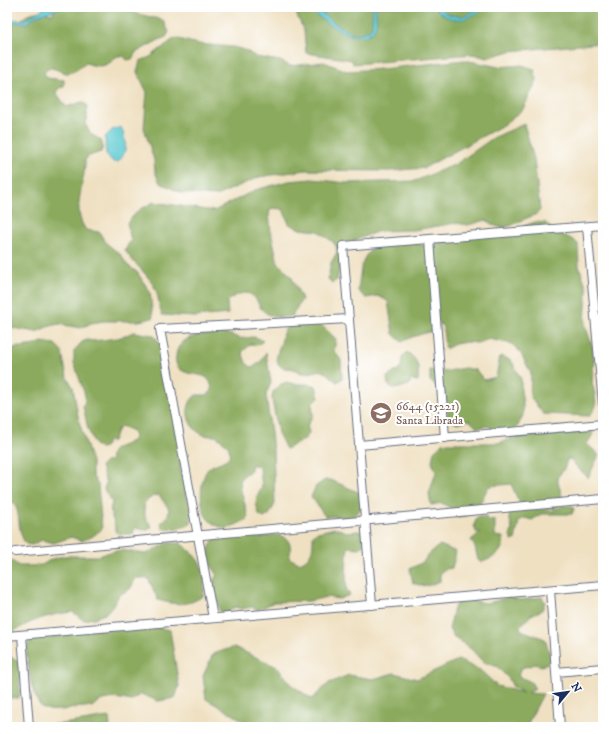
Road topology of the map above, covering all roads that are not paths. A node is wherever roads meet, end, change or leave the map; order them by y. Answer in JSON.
{"nodes":[{"id":1,"x":603,"y":225,"type":"edge"},
{"id":2,"x":587,"y":226,"type":"junction"},
{"id":3,"x":430,"y":240,"type":"junction"},
{"id":4,"x":349,"y":319,"type":"junction"},
{"id":5,"x":603,"y":404,"type":"edge"},
{"id":6,"x":603,"y":424,"type":"edge"},
{"id":7,"x":445,"y":438,"type":"junction"},
{"id":8,"x":359,"y":445,"type":"junction"},
{"id":9,"x":603,"y":499,"type":"edge"},
{"id":10,"x":365,"y":522,"type":"junction"},
{"id":11,"x":198,"y":534,"type":"junction"},
{"id":12,"x":15,"y":552,"type":"dead end"},
{"id":13,"x":603,"y":585,"type":"edge"},
{"id":14,"x":550,"y":590,"type":"junction"},
{"id":15,"x":372,"y":605,"type":"junction"},
{"id":16,"x":213,"y":618,"type":"junction"},
{"id":17,"x":22,"y":635,"type":"junction"},
{"id":18,"x":7,"y":636,"type":"edge"},
{"id":19,"x":603,"y":668,"type":"edge"},
{"id":20,"x":556,"y":672,"type":"junction"},
{"id":21,"x":29,"y":727,"type":"edge"},
{"id":22,"x":560,"y":727,"type":"edge"}],
"edges":[{"from":1,"to":2,"type":"street"},
{"from":2,"to":3,"type":"street"},
{"from":2,"to":5,"type":"street"},
{"from":3,"to":4,"type":"street"},
{"from":3,"to":7,"type":"street"},
{"from":4,"to":8,"type":"street"},
{"from":4,"to":11,"type":"street"},
{"from":6,"to":7,"type":"street"},
{"from":7,"to":8,"type":"street"},
{"from":8,"to":10,"type":"street"},
{"from":9,"to":10,"type":"street"},
{"from":10,"to":11,"type":"street"},
{"from":10,"to":15,"type":"street"},
{"from":11,"to":12,"type":"street"},
{"from":11,"to":16,"type":"street"},
{"from":13,"to":14,"type":"street"},
{"from":14,"to":15,"type":"street"},
{"from":14,"to":20,"type":"street"},
{"from":15,"to":16,"type":"street"},
{"from":16,"to":17,"type":"street"},
{"from":17,"to":18,"type":"street"},
{"from":17,"to":21,"type":"street"},
{"from":19,"to":20,"type":"street"},
{"from":20,"to":22,"type":"street"}]}
